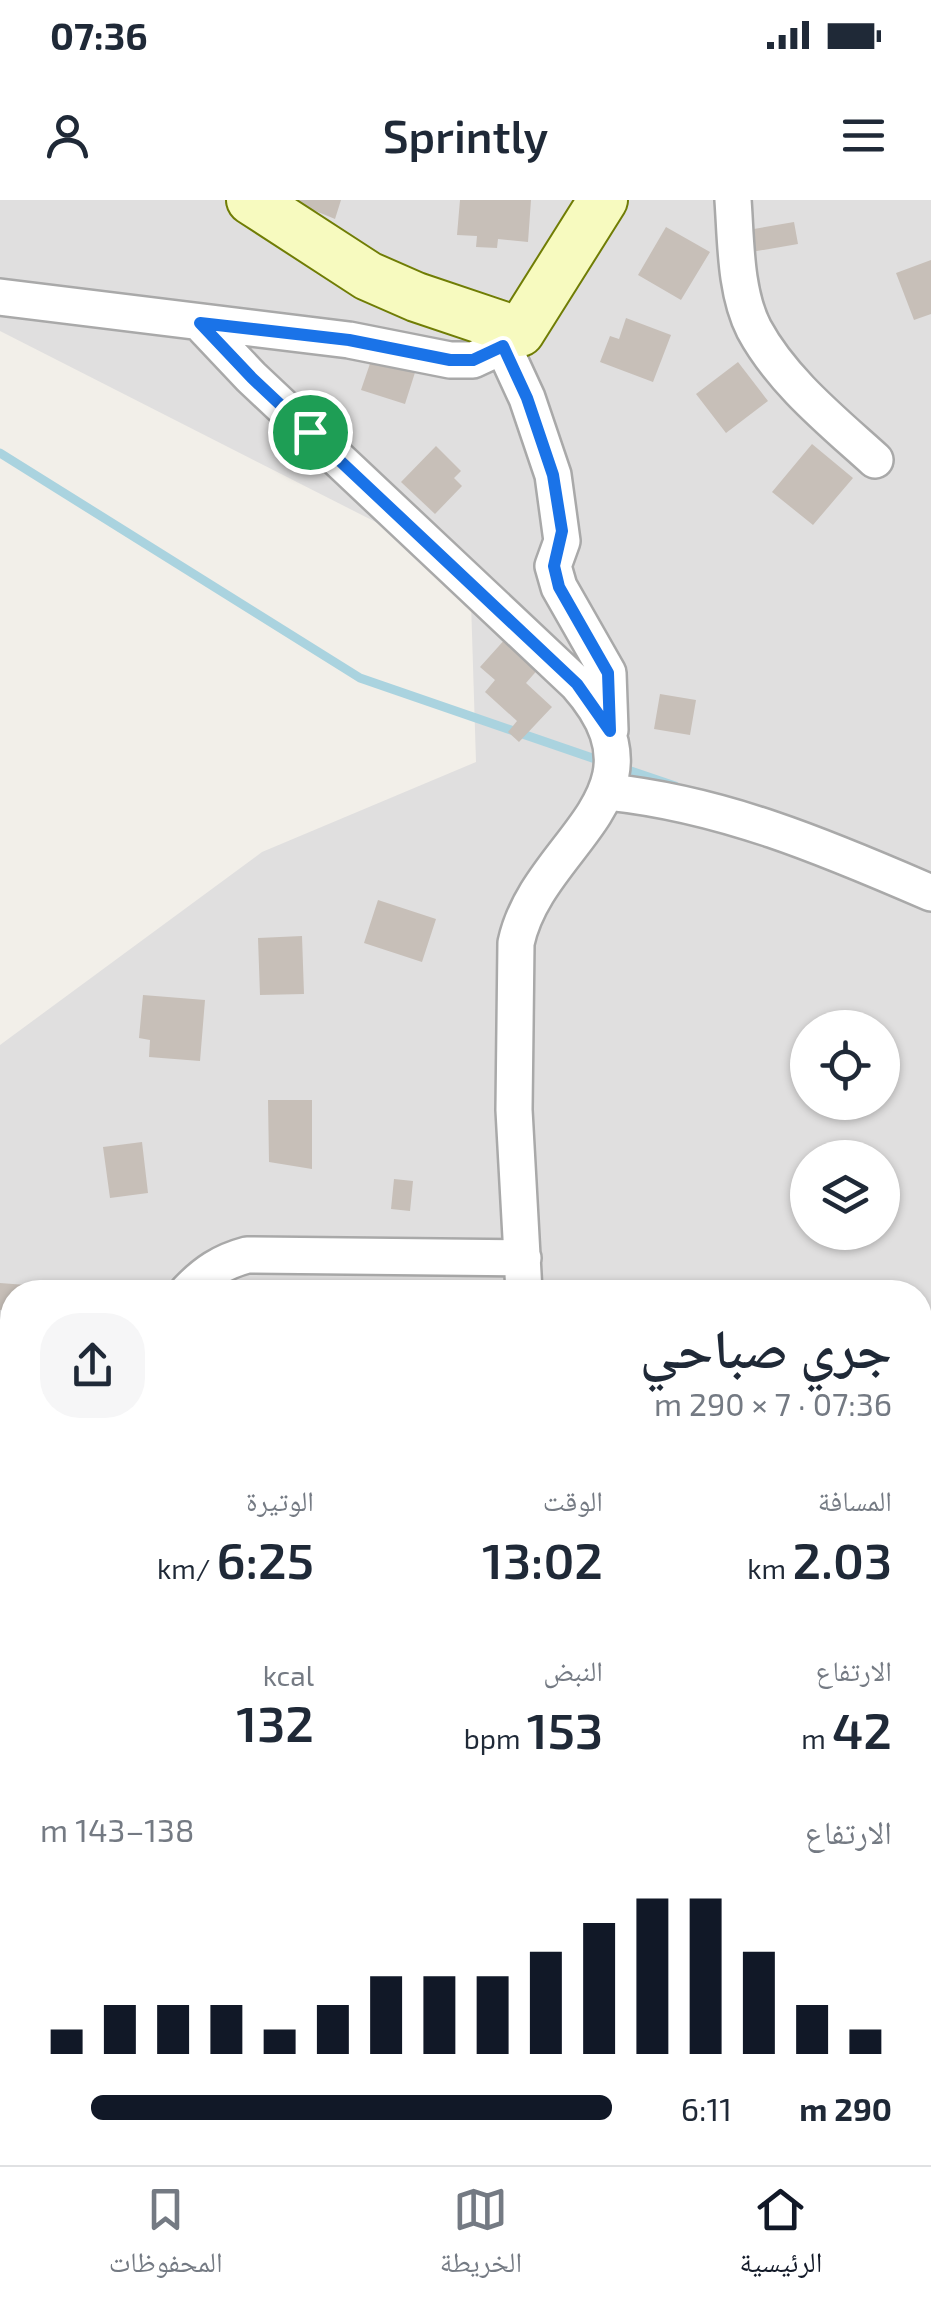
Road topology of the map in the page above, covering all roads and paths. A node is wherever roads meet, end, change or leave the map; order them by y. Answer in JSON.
{"nodes":[{"id":1,"x":251,"y":200,"type":"edge"},
{"id":2,"x":603,"y":200,"type":"edge"},
{"id":3,"x":732,"y":200,"type":"edge"},
{"id":4,"x":0,"y":297,"type":"edge"},
{"id":5,"x":200,"y":323,"type":"junction"},
{"id":6,"x":512,"y":339,"type":"junction"},
{"id":7,"x":875,"y":460,"type":"dead end"},
{"id":8,"x":610,"y":731,"type":"junction"},
{"id":9,"x":608,"y":792,"type":"junction"},
{"id":10,"x":931,"y":893,"type":"edge"},
{"id":11,"x":524,"y":1275,"type":"edge"},
{"id":12,"x":201,"y":1280,"type":"edge"}],
"edges":[{"from":1,"to":6,"type":"main road"},
{"from":2,"to":6,"type":"main road"},
{"from":3,"to":7,"type":"street"},
{"from":4,"to":5,"type":"street"},
{"from":5,"to":6,"type":"street"},
{"from":5,"to":8,"type":"street"},
{"from":6,"to":8,"type":"street"},
{"from":8,"to":9,"type":"street"},
{"from":9,"to":10,"type":"street"},
{"from":9,"to":11,"type":"street"},
{"from":11,"to":12,"type":"street"}]}
